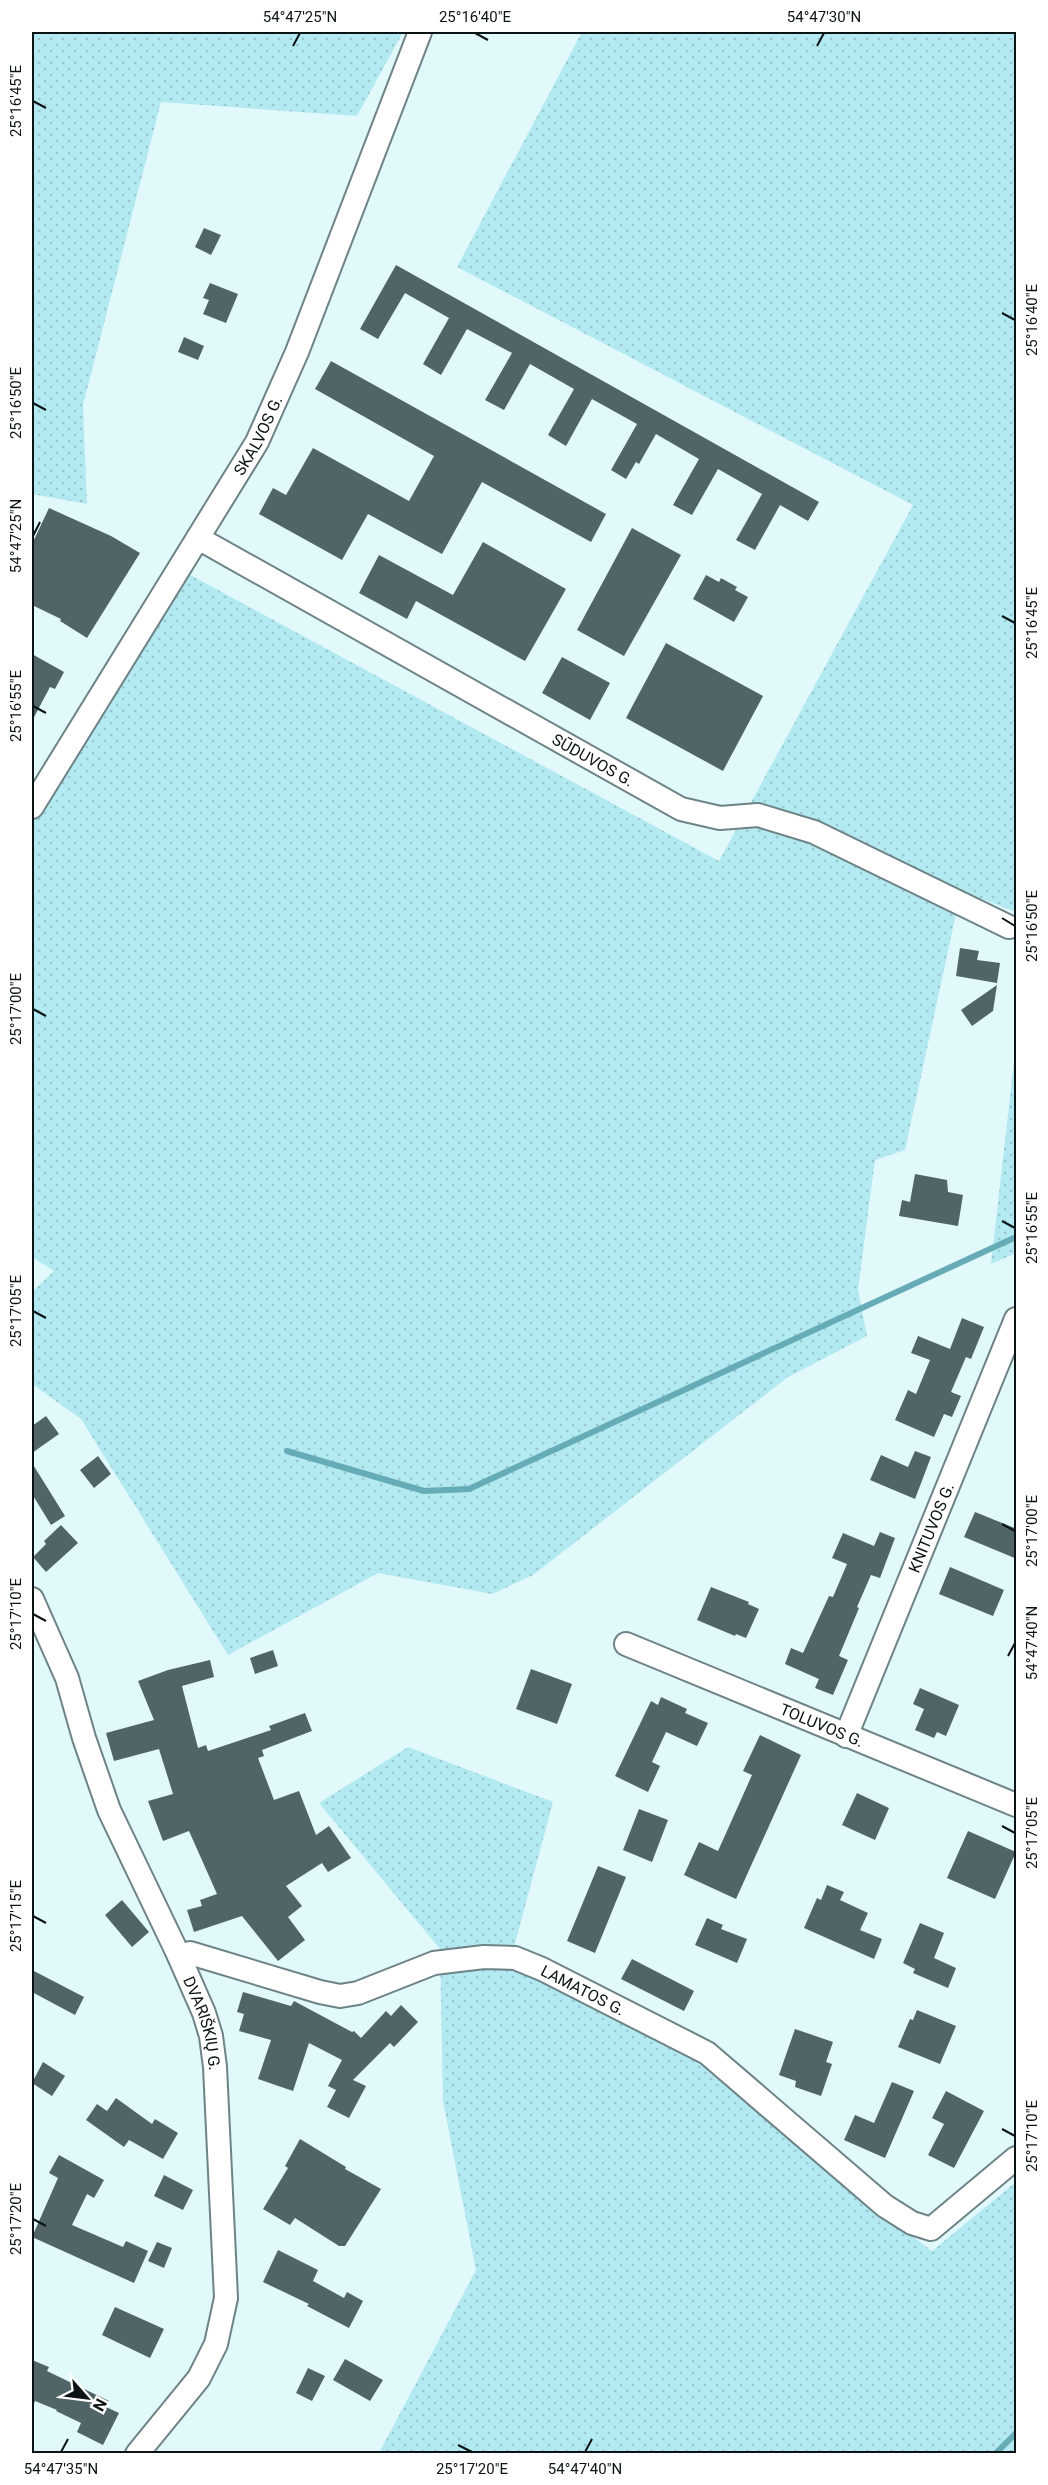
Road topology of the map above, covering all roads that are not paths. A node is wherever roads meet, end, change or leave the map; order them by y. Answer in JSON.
{"nodes":[{"id":1,"x":420,"y":32,"type":"edge"},
{"id":2,"x":198,"y":538,"type":"junction"},
{"id":3,"x":32,"y":807,"type":"edge"},
{"id":4,"x":1009,"y":927,"type":"dead end"},
{"id":5,"x":1017,"y":1319,"type":"edge"},
{"id":6,"x":32,"y":1599,"type":"edge"},
{"id":7,"x":626,"y":1644,"type":"dead end"},
{"id":8,"x":846,"y":1736,"type":"junction"},
{"id":9,"x":1017,"y":1805,"type":"edge"},
{"id":10,"x":179,"y":1956,"type":"junction"},
{"id":11,"x":1017,"y":2158,"type":"edge"},
{"id":12,"x":137,"y":2454,"type":"edge"}],
"edges":[{"from":1,"to":2,"type":"street","name":"SKALVOS G."},
{"from":2,"to":3,"type":"street","name":"SKALVOS G."},
{"from":2,"to":4,"type":"street","name":"SŪDUVOS G."},
{"from":5,"to":8,"type":"street","name":"KNITUVOS G."},
{"from":6,"to":10,"type":"street","name":"DVARIŠKIŲ G."},
{"from":7,"to":8,"type":"street","name":"TOLUVOS G."},
{"from":8,"to":9,"type":"street","name":"TOLUVOS G."},
{"from":10,"to":11,"type":"street","name":"LAMATOS G."},
{"from":10,"to":12,"type":"street","name":"DVARIŠKIŲ G."}]}
